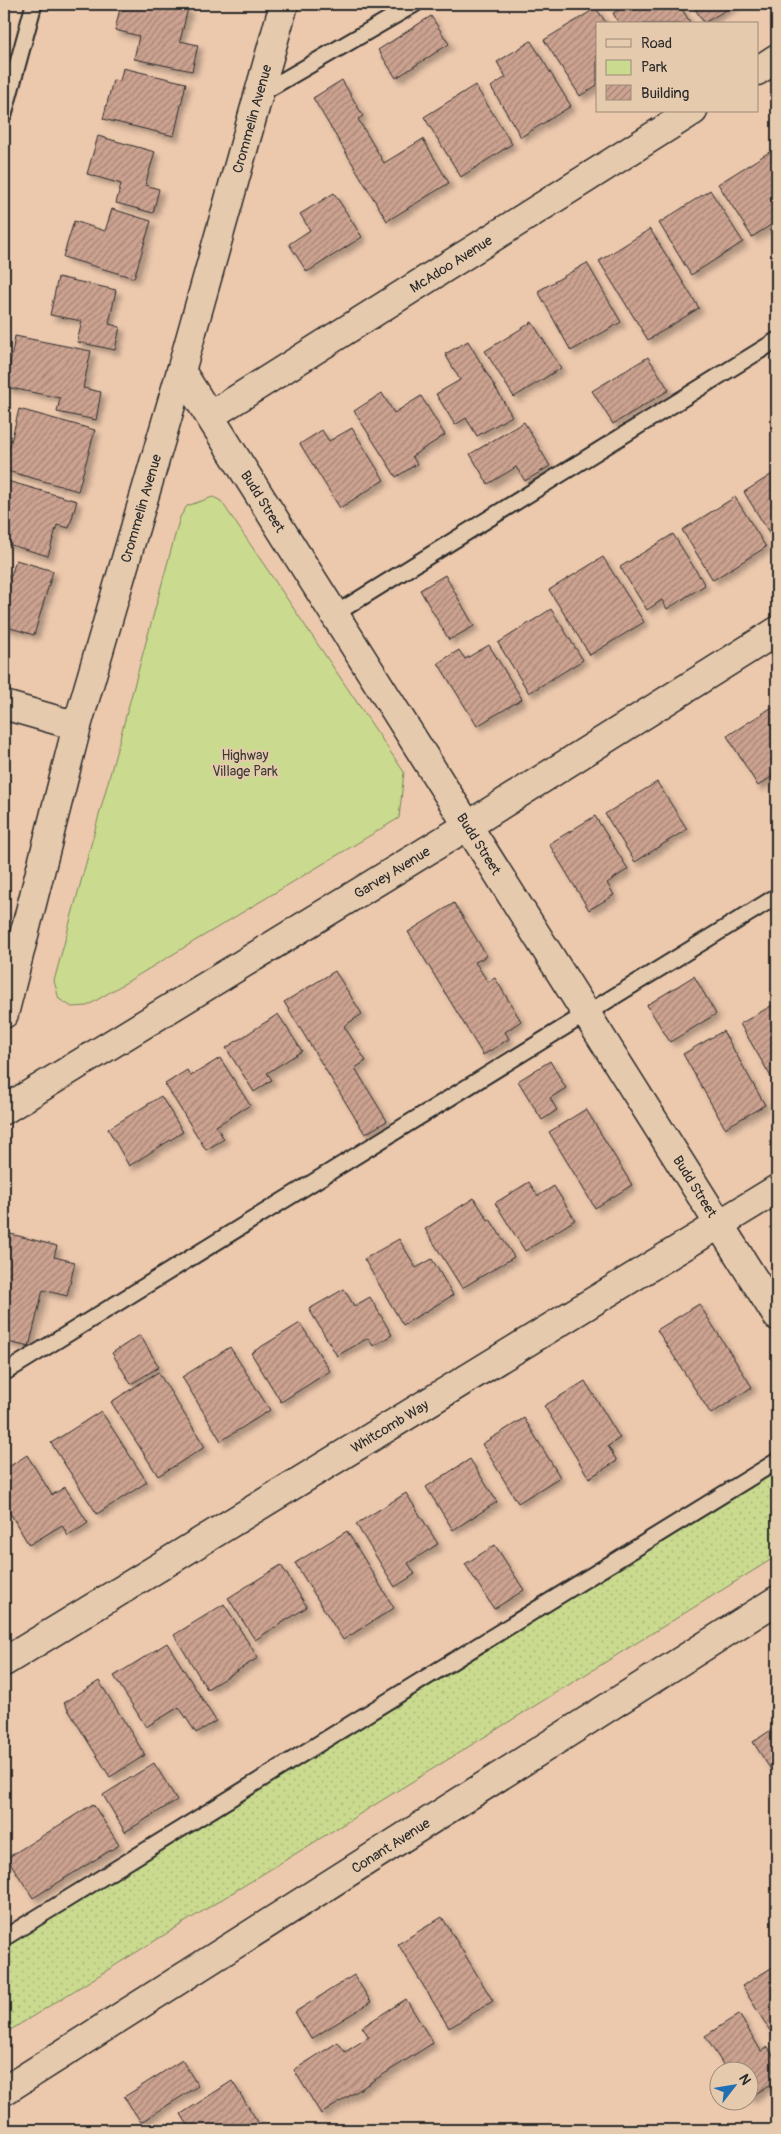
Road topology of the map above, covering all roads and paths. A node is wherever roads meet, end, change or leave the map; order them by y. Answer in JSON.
{"nodes":[{"id":1,"x":34,"y":4,"type":"edge"},
{"id":2,"x":284,"y":4,"type":"edge"},
{"id":3,"x":415,"y":4,"type":"edge"},
{"id":4,"x":777,"y":58,"type":"edge"},
{"id":5,"x":758,"y":70,"type":"edge"},
{"id":6,"x":257,"y":96,"type":"junction"},
{"id":7,"x":691,"y":112,"type":"edge"},
{"id":8,"x":4,"y":114,"type":"edge"},
{"id":9,"x":777,"y":340,"type":"edge"},
{"id":10,"x":181,"y":372,"type":"junction"},
{"id":11,"x":210,"y":416,"type":"junction"},
{"id":12,"x":335,"y":614,"type":"junction"},
{"id":13,"x":777,"y":631,"type":"edge"},
{"id":14,"x":4,"y":705,"type":"edge"},
{"id":15,"x":77,"y":726,"type":"junction"},
{"id":16,"x":469,"y":825,"type":"junction"},
{"id":17,"x":777,"y":896,"type":"edge"},
{"id":18,"x":4,"y":1014,"type":"edge"},
{"id":19,"x":588,"y":1014,"type":"junction"},
{"id":20,"x":4,"y":1110,"type":"edge"},
{"id":21,"x":777,"y":1189,"type":"edge"},
{"id":22,"x":721,"y":1225,"type":"junction"},
{"id":23,"x":777,"y":1316,"type":"edge"},
{"id":24,"x":4,"y":1373,"type":"edge"},
{"id":25,"x":777,"y":1461,"type":"edge"},
{"id":26,"x":777,"y":1600,"type":"edge"},
{"id":27,"x":4,"y":1662,"type":"edge"},
{"id":28,"x":4,"y":1938,"type":"edge"},
{"id":29,"x":4,"y":2091,"type":"edge"}],
"edges":[{"from":1,"to":8,"type":"lane"},
{"from":2,"to":6,"type":"street","name":"Crommelin Avenue"},
{"from":3,"to":6,"type":"lane"},
{"from":4,"to":5,"type":"street"},
{"from":6,"to":10,"type":"street","name":"Crommelin Avenue"},
{"from":7,"to":11,"type":"street","name":"McAdoo Avenue"},
{"from":9,"to":12,"type":"lane"},
{"from":10,"to":11,"type":"street","name":"Budd Street"},
{"from":10,"to":15,"type":"street","name":"Crommelin Avenue"},
{"from":11,"to":12,"type":"street","name":"Budd Street"},
{"from":12,"to":16,"type":"street","name":"Budd Street"},
{"from":13,"to":16,"type":"street","name":"Garvey Avenue"},
{"from":14,"to":15,"type":"street"},
{"from":15,"to":18,"type":"street","name":"Crommelin Avenue"},
{"from":16,"to":19,"type":"street","name":"Budd Street"},
{"from":16,"to":20,"type":"street","name":"Garvey Avenue"},
{"from":17,"to":19,"type":"lane"},
{"from":19,"to":22,"type":"street","name":"Budd Street"},
{"from":19,"to":24,"type":"lane"},
{"from":21,"to":22,"type":"street","name":"Whitcomb Way"},
{"from":22,"to":23,"type":"street","name":"Budd Street"},
{"from":22,"to":27,"type":"street","name":"Whitcomb Way"},
{"from":25,"to":28,"type":"lane"},
{"from":26,"to":29,"type":"street","name":"Conant Avenue"}]}
